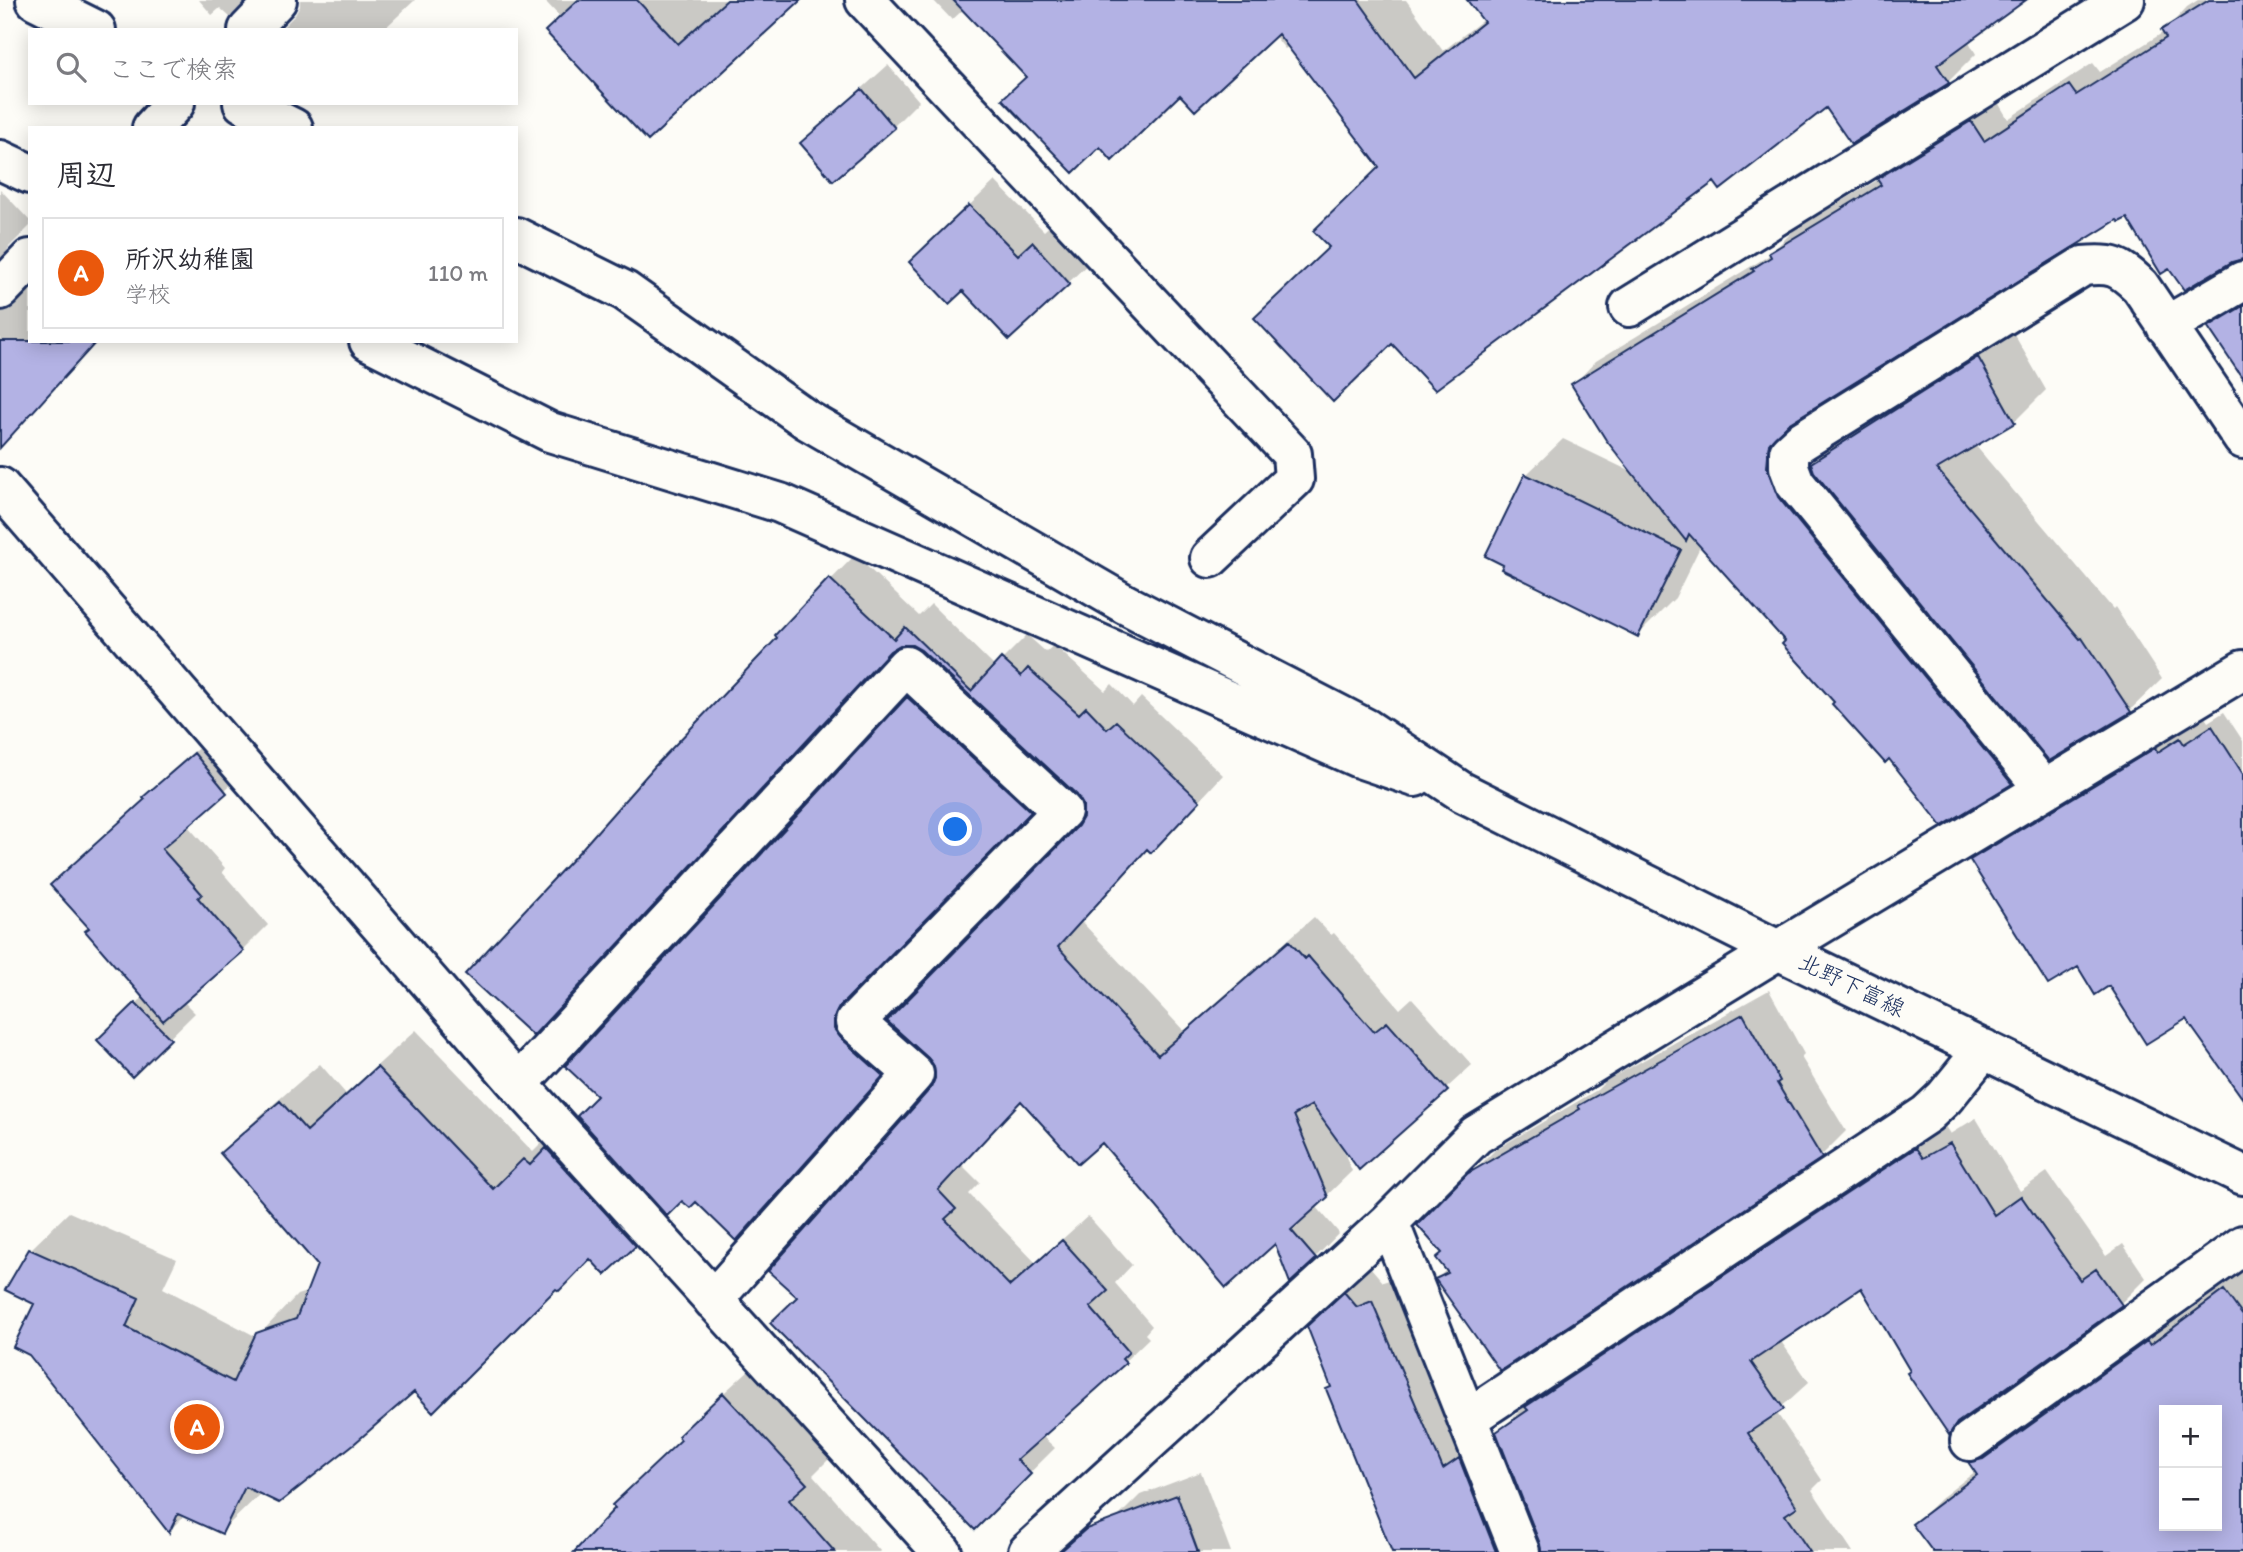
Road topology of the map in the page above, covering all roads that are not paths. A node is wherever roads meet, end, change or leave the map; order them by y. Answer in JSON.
{"nodes":[{"id":1,"x":36,"y":0,"type":"edge"},
{"id":2,"x":277,"y":0,"type":"edge"},
{"id":3,"x":865,"y":0,"type":"edge"},
{"id":4,"x":2124,"y":0,"type":"edge"},
{"id":5,"x":92,"y":28,"type":"edge"},
{"id":6,"x":250,"y":28,"type":"edge"},
{"id":7,"x":173,"y":105,"type":"edge"},
{"id":8,"x":247,"y":105,"type":"edge"},
{"id":9,"x":154,"y":126,"type":"edge"},
{"id":10,"x":289,"y":126,"type":"edge"},
{"id":11,"x":0,"y":160,"type":"edge"},
{"id":12,"x":28,"y":173,"type":"edge"},
{"id":13,"x":518,"y":238,"type":"edge"},
{"id":14,"x":28,"y":261,"type":"edge"},
{"id":15,"x":2243,"y":281,"type":"edge"},
{"id":16,"x":0,"y":290,"type":"edge"},
{"id":17,"x":1629,"y":307,"type":"dead end"},
{"id":18,"x":2166,"y":326,"type":"junction"},
{"id":19,"x":373,"y":343,"type":"edge"},
{"id":20,"x":2243,"y":439,"type":"edge"},
{"id":21,"x":0,"y":487,"type":"edge"},
{"id":22,"x":1210,"y":558,"type":"dead end"},
{"id":23,"x":2243,"y":670,"type":"edge"},
{"id":24,"x":2044,"y":789,"type":"junction"},
{"id":25,"x":1462,"y":792,"type":"junction"},
{"id":26,"x":1778,"y":950,"type":"junction"},
{"id":27,"x":1984,"y":1049,"type":"junction"},
{"id":28,"x":518,"y":1084,"type":"junction"},
{"id":29,"x":2243,"y":1175,"type":"edge"},
{"id":30,"x":1389,"y":1222,"type":"junction"},
{"id":31,"x":2243,"y":1245,"type":"edge"},
{"id":32,"x":713,"y":1300,"type":"junction"},
{"id":33,"x":1467,"y":1419,"type":"junction"},
{"id":34,"x":1970,"y":1441,"type":"dead end"},
{"id":35,"x":942,"y":1552,"type":"edge"},
{"id":36,"x":1028,"y":1552,"type":"edge"},
{"id":37,"x":1520,"y":1552,"type":"edge"}],
"edges":[{"from":1,"to":5,"type":"street"},
{"from":2,"to":6,"type":"street"},
{"from":3,"to":22,"type":"street"},
{"from":4,"to":17,"type":"street"},
{"from":7,"to":9,"type":"street"},
{"from":8,"to":10,"type":"street"},
{"from":11,"to":12,"type":"street"},
{"from":13,"to":25,"type":"street"},
{"from":14,"to":16,"type":"street"},
{"from":15,"to":18,"type":"street"},
{"from":18,"to":20,"type":"street"},
{"from":18,"to":24,"type":"street"},
{"from":19,"to":25,"type":"street"},
{"from":21,"to":28,"type":"street"},
{"from":23,"to":24,"type":"street"},
{"from":24,"to":26,"type":"street"},
{"from":25,"to":26,"type":"street","name":"北野下富線"},
{"from":26,"to":27,"type":"street","name":"北野下富線"},
{"from":26,"to":30,"type":"street"},
{"from":27,"to":29,"type":"street","name":"北野下富線"},
{"from":27,"to":33,"type":"street"},
{"from":28,"to":32,"type":"street"},
{"from":28,"to":32,"type":"street"},
{"from":30,"to":33,"type":"street"},
{"from":30,"to":36,"type":"street"},
{"from":31,"to":34,"type":"street"},
{"from":32,"to":35,"type":"street"},
{"from":33,"to":37,"type":"street"}]}
